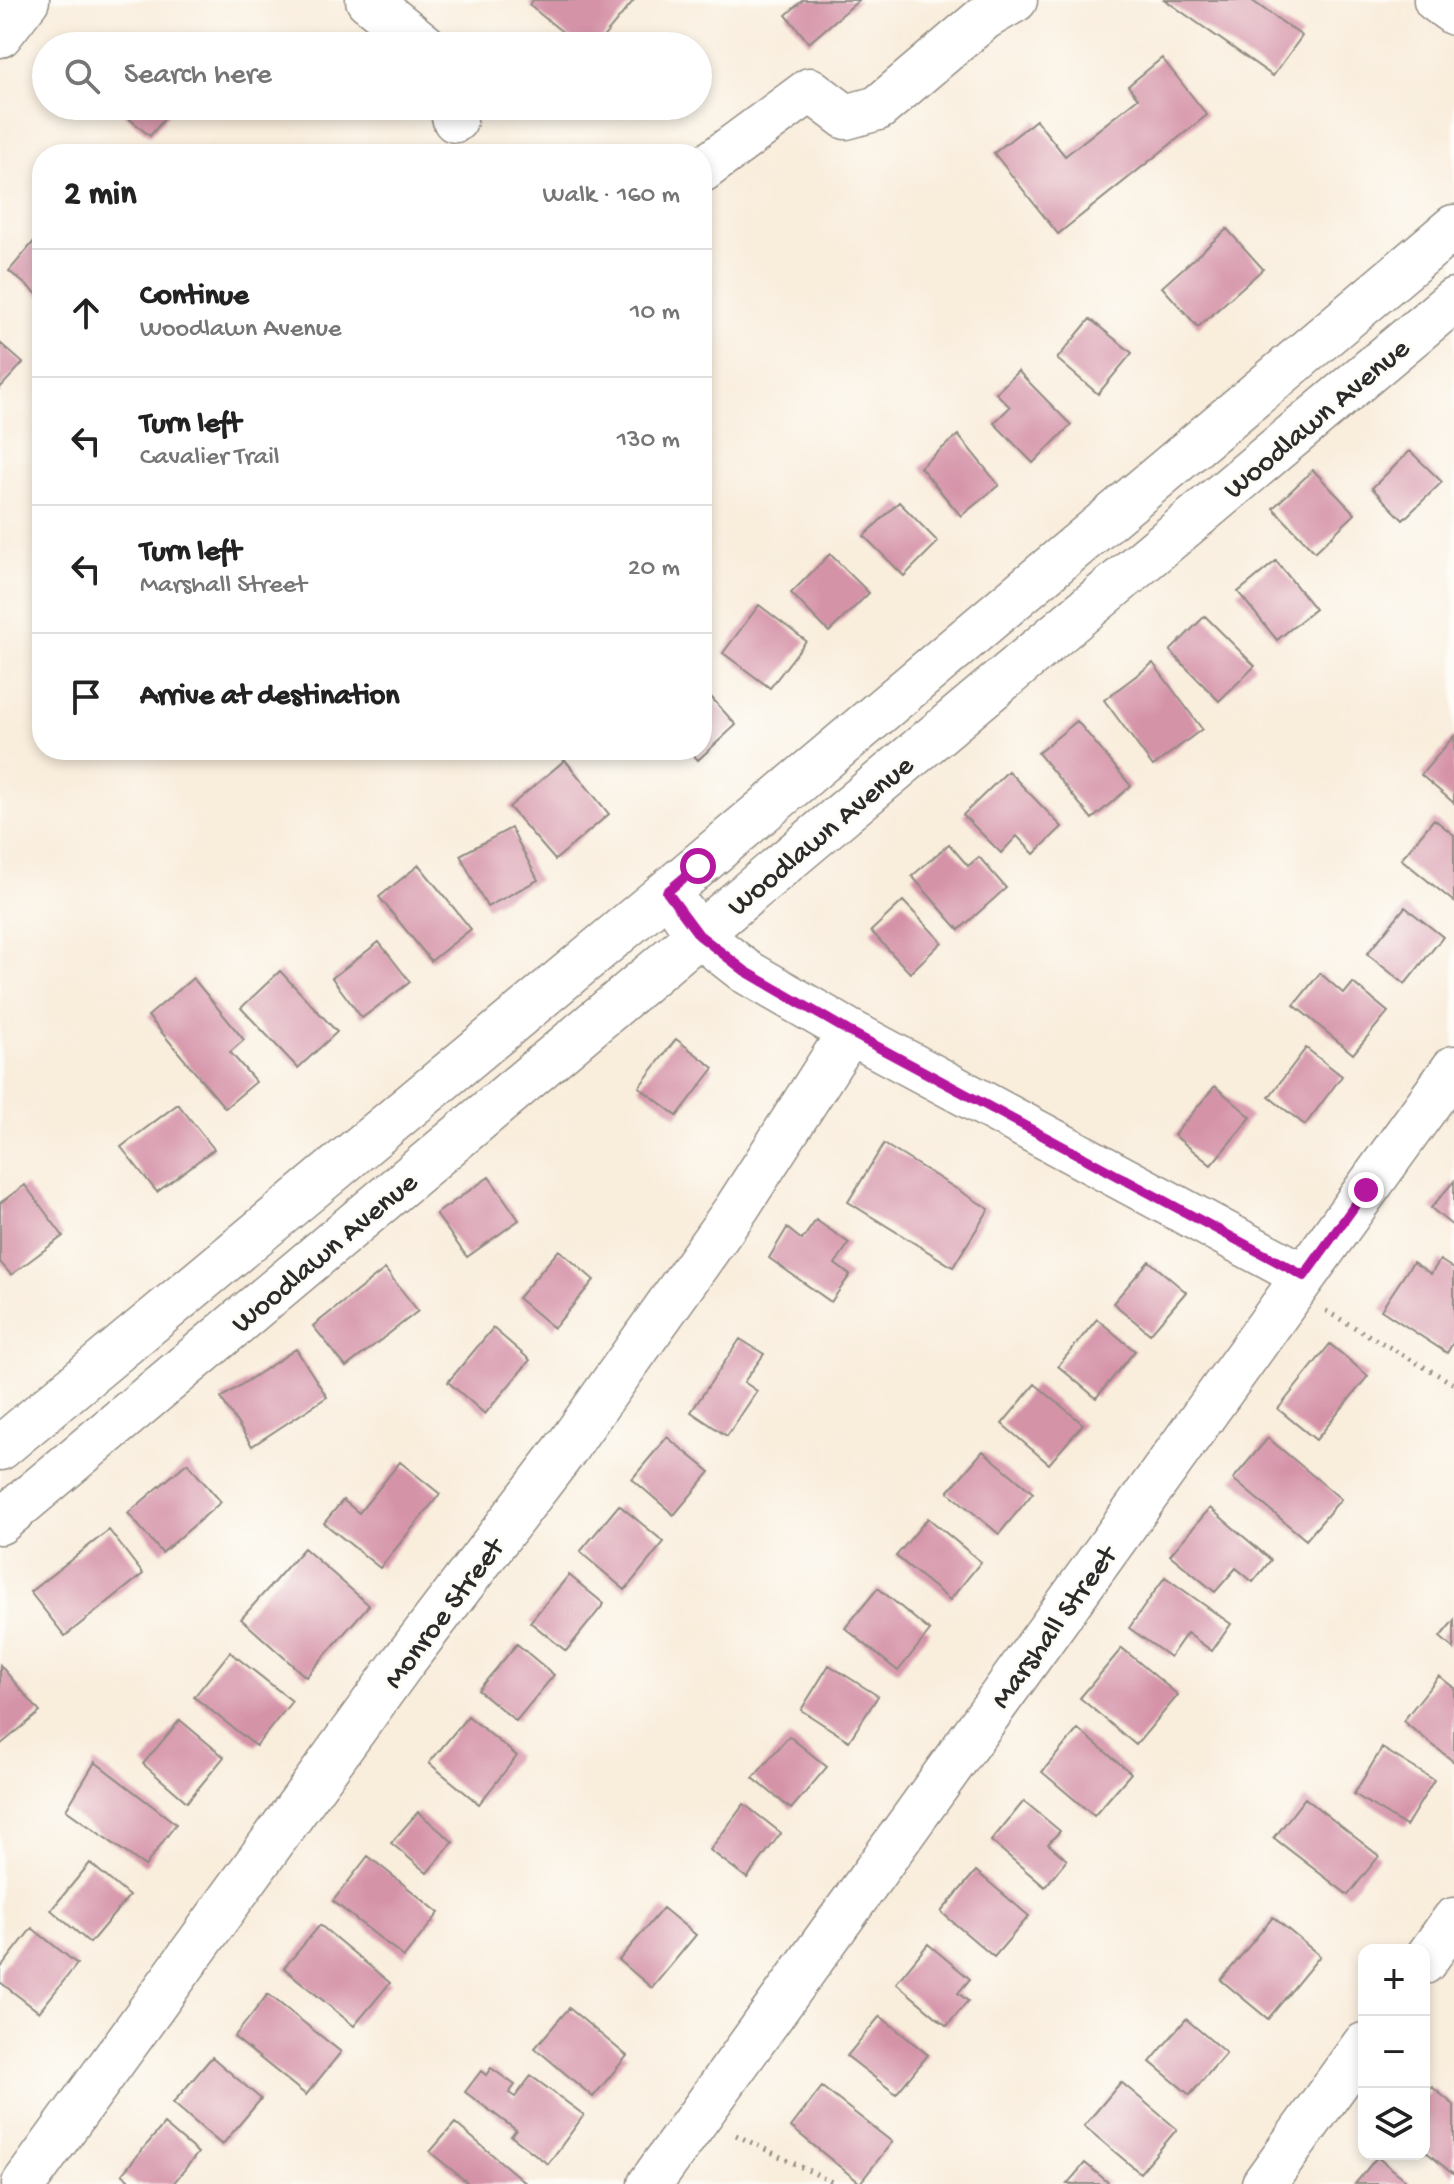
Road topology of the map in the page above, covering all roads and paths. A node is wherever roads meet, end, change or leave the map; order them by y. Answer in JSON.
{"nodes":[{"id":1,"x":27,"y":0,"type":"edge"},
{"id":2,"x":368,"y":0,"type":"edge"},
{"id":3,"x":1015,"y":0,"type":"edge"},
{"id":4,"x":1436,"y":0,"type":"edge"},
{"id":5,"x":1454,"y":13,"type":"edge"},
{"id":6,"x":408,"y":32,"type":"edge"},
{"id":7,"x":0,"y":35,"type":"edge"},
{"id":8,"x":712,"y":163,"type":"edge"},
{"id":9,"x":1454,"y":227,"type":"edge"},
{"id":10,"x":1454,"y":300,"type":"edge"},
{"id":11,"x":667,"y":892,"type":"junction"},
{"id":12,"x":699,"y":935,"type":"junction"},
{"id":13,"x":850,"y":1032,"type":"junction"},
{"id":14,"x":1454,"y":1068,"type":"edge"},
{"id":15,"x":1304,"y":1276,"type":"junction"},
{"id":16,"x":1454,"y":1384,"type":"edge"},
{"id":17,"x":53,"y":1404,"type":"junction"},
{"id":18,"x":0,"y":1448,"type":"edge"},
{"id":19,"x":89,"y":1449,"type":"junction"},
{"id":20,"x":0,"y":1522,"type":"edge"},
{"id":21,"x":1454,"y":1920,"type":"edge"},
{"id":22,"x":1430,"y":1954,"type":"edge"},
{"id":23,"x":1358,"y":2053,"type":"edge"},
{"id":24,"x":698,"y":2116,"type":"junction"},
{"id":25,"x":24,"y":2184,"type":"edge"},
{"id":26,"x":650,"y":2184,"type":"edge"},
{"id":27,"x":836,"y":2184,"type":"edge"},
{"id":28,"x":1264,"y":2184,"type":"edge"}],
"edges":[{"from":1,"to":7,"type":"street"},
{"from":2,"to":6,"type":"street"},
{"from":3,"to":8,"type":"street"},
{"from":4,"to":5,"type":"street"},
{"from":9,"to":11,"type":"street","name":"Woodlawn Avenue"},
{"from":10,"to":12,"type":"street","name":"Woodlawn Avenue"},
{"from":11,"to":12,"type":"street"},
{"from":11,"to":17,"type":"street","name":"Woodlawn Avenue"},
{"from":12,"to":13,"type":"street"},
{"from":12,"to":19,"type":"street","name":"Woodlawn Avenue"},
{"from":13,"to":15,"type":"street"},
{"from":13,"to":25,"type":"street","name":"Monroe Street"},
{"from":14,"to":15,"type":"street","name":"Marshall Street"},
{"from":15,"to":16,"type":"path"},
{"from":15,"to":24,"type":"street","name":"Marshall Street"},
{"from":17,"to":18,"type":"street","name":"Woodlawn Avenue"},
{"from":17,"to":19,"type":"street"},
{"from":19,"to":20,"type":"street","name":"Woodlawn Avenue"},
{"from":21,"to":22,"type":"street"},
{"from":23,"to":28,"type":"street"},
{"from":24,"to":26,"type":"street","name":"Marshall Street"},
{"from":24,"to":27,"type":"path"}]}
